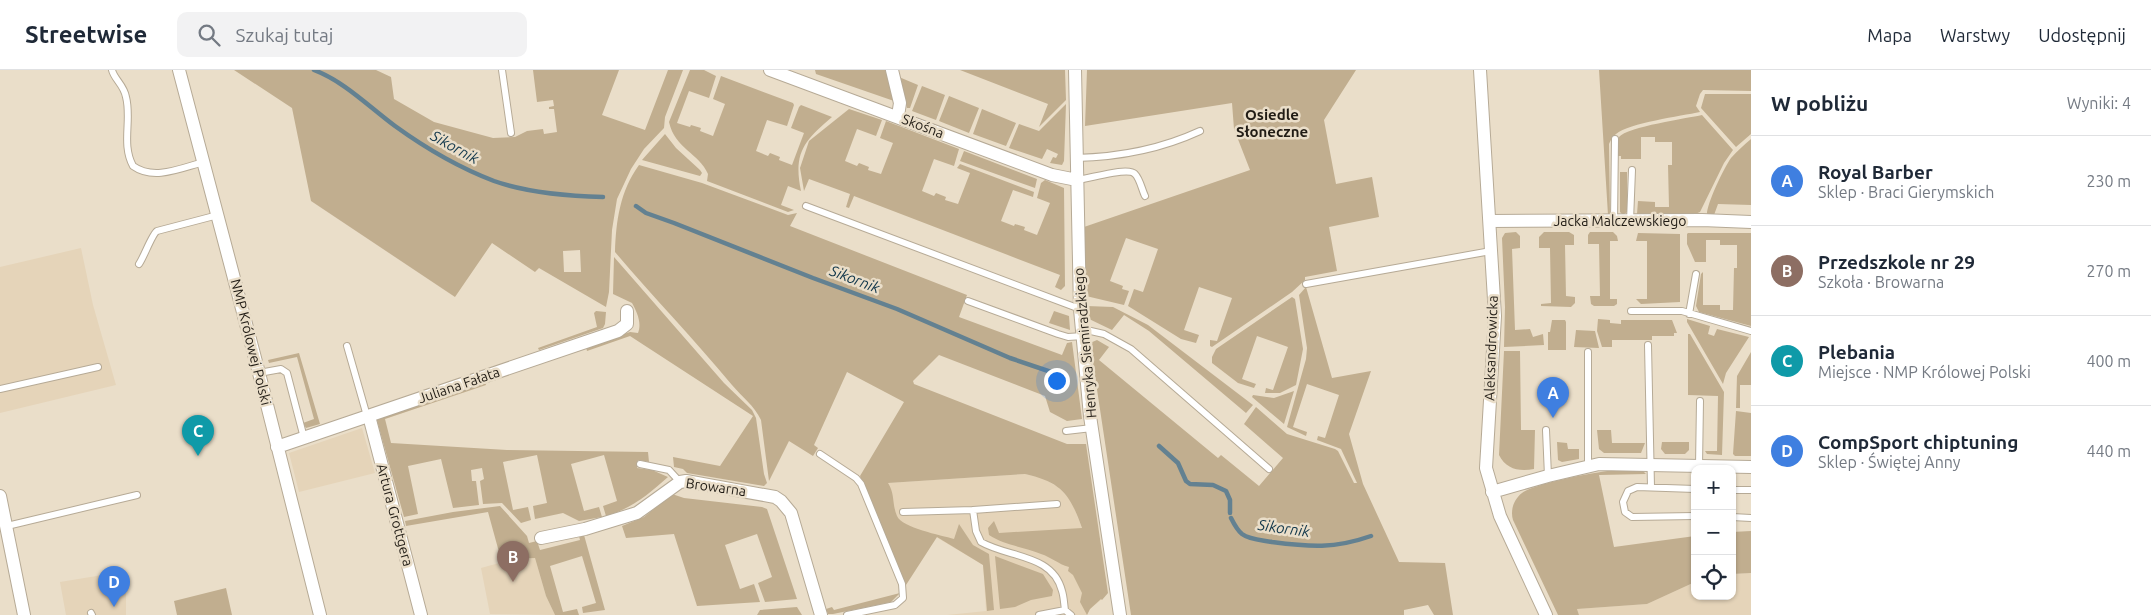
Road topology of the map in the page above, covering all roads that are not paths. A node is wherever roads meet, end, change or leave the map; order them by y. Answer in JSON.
{"nodes":[{"id":1,"x":112,"y":70,"type":"edge"},
{"id":2,"x":179,"y":70,"type":"edge"},
{"id":3,"x":502,"y":70,"type":"edge"},
{"id":4,"x":770,"y":70,"type":"edge"},
{"id":5,"x":892,"y":70,"type":"edge"},
{"id":6,"x":1075,"y":70,"type":"edge"},
{"id":7,"x":1480,"y":70,"type":"edge"},
{"id":8,"x":898,"y":116,"type":"junction"},
{"id":9,"x":1200,"y":131,"type":"dead end"},
{"id":10,"x":511,"y":133,"type":"dead end"},
{"id":11,"x":1615,"y":139,"type":"dead end"},
{"id":12,"x":1076,"y":158,"type":"junction"},
{"id":13,"x":204,"y":162,"type":"junction"},
{"id":14,"x":1632,"y":170,"type":"dead end"},
{"id":15,"x":1077,"y":180,"type":"junction"},
{"id":16,"x":1145,"y":196,"type":"dead end"},
{"id":17,"x":806,"y":206,"type":"dead end"},
{"id":18,"x":218,"y":215,"type":"junction"},
{"id":19,"x":1490,"y":221,"type":"junction"},
{"id":20,"x":1614,"y":221,"type":"junction"},
{"id":21,"x":1630,"y":221,"type":"junction"},
{"id":22,"x":1751,"y":222,"type":"edge"},
{"id":23,"x":1491,"y":251,"type":"junction"},
{"id":24,"x":139,"y":264,"type":"dead end"},
{"id":25,"x":1696,"y":274,"type":"dead end"},
{"id":26,"x":1306,"y":284,"type":"dead end"},
{"id":27,"x":968,"y":301,"type":"dead end"},
{"id":28,"x":1080,"y":309,"type":"junction"},
{"id":29,"x":627,"y":311,"type":"dead end"},
{"id":30,"x":1631,"y":312,"type":"dead end"},
{"id":31,"x":1689,"y":314,"type":"junction"},
{"id":32,"x":1751,"y":330,"type":"edge"},
{"id":33,"x":1082,"y":333,"type":"junction"},
{"id":34,"x":1648,"y":345,"type":"dead end"},
{"id":35,"x":347,"y":346,"type":"dead end"},
{"id":36,"x":1588,"y":352,"type":"dead end"},
{"id":37,"x":98,"y":367,"type":"dead end"},
{"id":38,"x":259,"y":373,"type":"junction"},
{"id":39,"x":0,"y":389,"type":"edge"},
{"id":40,"x":1700,"y":401,"type":"dead end"},
{"id":41,"x":368,"y":416,"type":"junction"},
{"id":42,"x":1092,"y":428,"type":"junction"},
{"id":43,"x":1066,"y":430,"type":"dead end"},
{"id":44,"x":1546,"y":430,"type":"dead end"},
{"id":45,"x":303,"y":441,"type":"junction"},
{"id":46,"x":277,"y":447,"type":"junction"},
{"id":47,"x":820,"y":454,"type":"dead end"},
{"id":48,"x":640,"y":464,"type":"dead end"},
{"id":49,"x":1651,"y":465,"type":"junction"},
{"id":50,"x":1699,"y":465,"type":"edge"},
{"id":51,"x":1588,"y":466,"type":"junction"},
{"id":52,"x":1691,"y":466,"type":"edge"},
{"id":53,"x":1736,"y":467,"type":"edge"},
{"id":54,"x":1751,"y":467,"type":"edge"},
{"id":55,"x":1269,"y":469,"type":"dead end"},
{"id":56,"x":1548,"y":476,"type":"junction"},
{"id":57,"x":680,"y":482,"type":"junction"},
{"id":58,"x":1651,"y":487,"type":"junction"},
{"id":59,"x":1691,"y":489,"type":"edge"},
{"id":60,"x":1736,"y":490,"type":"edge"},
{"id":61,"x":1751,"y":490,"type":"edge"},
{"id":62,"x":1492,"y":492,"type":"junction"},
{"id":63,"x":137,"y":495,"type":"dead end"},
{"id":64,"x":0,"y":496,"type":"edge"},
{"id":65,"x":1057,"y":504,"type":"dead end"},
{"id":66,"x":973,"y":510,"type":"junction"},
{"id":67,"x":903,"y":512,"type":"dead end"},
{"id":68,"x":1691,"y":516,"type":"edge"},
{"id":69,"x":1736,"y":517,"type":"edge"},
{"id":70,"x":1751,"y":518,"type":"edge"},
{"id":71,"x":7,"y":526,"type":"junction"},
{"id":72,"x":541,"y":538,"type":"dead end"},
{"id":73,"x":1065,"y":610,"type":"junction"},
{"id":74,"x":24,"y":615,"type":"edge"},
{"id":75,"x":320,"y":615,"type":"edge"},
{"id":76,"x":421,"y":615,"type":"edge"},
{"id":77,"x":820,"y":615,"type":"edge"},
{"id":78,"x":847,"y":615,"type":"edge"},
{"id":79,"x":1039,"y":615,"type":"edge"},
{"id":80,"x":1071,"y":615,"type":"edge"},
{"id":81,"x":1120,"y":615,"type":"edge"},
{"id":82,"x":1546,"y":615,"type":"edge"}],
"edges":[{"from":1,"to":13,"type":"lane"},
{"from":2,"to":13,"type":"street","name":"NMP Królowej Polski"},
{"from":3,"to":10,"type":"lane"},
{"from":4,"to":8,"type":"street","name":"Skośna"},
{"from":5,"to":8,"type":"street"},
{"from":6,"to":12,"type":"street","name":"Henryka Siemiradzkiego"},
{"from":7,"to":19,"type":"street","name":"Aleksandrowicka"},
{"from":8,"to":15,"type":"street","name":"Skośna"},
{"from":9,"to":12,"type":"lane"},
{"from":11,"to":20,"type":"lane"},
{"from":12,"to":15,"type":"street","name":"Henryka Siemiradzkiego"},
{"from":13,"to":18,"type":"street","name":"NMP Królowej Polski"},
{"from":14,"to":21,"type":"lane"},
{"from":15,"to":16,"type":"lane"},
{"from":15,"to":28,"type":"street","name":"Henryka Siemiradzkiego"},
{"from":17,"to":28,"type":"lane"},
{"from":18,"to":24,"type":"lane"},
{"from":18,"to":38,"type":"street","name":"NMP Królowej Polski"},
{"from":19,"to":20,"type":"street","name":"Jacka Malczewskiego"},
{"from":19,"to":23,"type":"street","name":"Aleksandrowicka"},
{"from":20,"to":21,"type":"street","name":"Jacka Malczewskiego"},
{"from":21,"to":22,"type":"street","name":"Jacka Malczewskiego"},
{"from":23,"to":26,"type":"lane"},
{"from":23,"to":62,"type":"street","name":"Aleksandrowicka"},
{"from":25,"to":31,"type":"lane"},
{"from":27,"to":33,"type":"lane"},
{"from":28,"to":33,"type":"street","name":"Henryka Siemiradzkiego"},
{"from":29,"to":41,"type":"street","name":"Juliana Fałata"},
{"from":30,"to":31,"type":"lane"},
{"from":31,"to":32,"type":"lane"},
{"from":33,"to":42,"type":"street","name":"Henryka Siemiradzkiego"},
{"from":33,"to":55,"type":"lane"},
{"from":34,"to":49,"type":"lane"},
{"from":35,"to":41,"type":"lane"},
{"from":36,"to":51,"type":"lane"},
{"from":37,"to":39,"type":"lane"},
{"from":38,"to":45,"type":"lane"},
{"from":38,"to":46,"type":"street","name":"NMP Królowej Polski"},
{"from":40,"to":50,"type":"lane"},
{"from":41,"to":45,"type":"street","name":"Juliana Fałata"},
{"from":41,"to":76,"type":"street","name":"Artura Grottgera"},
{"from":42,"to":43,"type":"lane"},
{"from":42,"to":81,"type":"street","name":"Henryka Siemiradzkiego"},
{"from":44,"to":56,"type":"lane"},
{"from":45,"to":46,"type":"street","name":"Juliana Fałata"},
{"from":46,"to":75,"type":"street","name":"NMP Królowej Polski"},
{"from":47,"to":78,"type":"lane"},
{"from":48,"to":57,"type":"lane"},
{"from":49,"to":51,"type":"street"},
{"from":49,"to":52,"type":"street"},
{"from":49,"to":58,"type":"lane"},
{"from":51,"to":56,"type":"street"},
{"from":53,"to":54,"type":"street"},
{"from":56,"to":62,"type":"street"},
{"from":57,"to":72,"type":"street","name":"Browarna"},
{"from":57,"to":77,"type":"street","name":"Browarna"},
{"from":58,"to":59,"type":"lane"},
{"from":58,"to":68,"type":"lane"},
{"from":60,"to":61,"type":"lane"},
{"from":62,"to":82,"type":"street","name":"Aleksandrowicka"},
{"from":63,"to":71,"type":"lane"},
{"from":64,"to":71,"type":"street"},
{"from":65,"to":66,"type":"lane"},
{"from":66,"to":67,"type":"lane"},
{"from":66,"to":73,"type":"lane"},
{"from":69,"to":70,"type":"lane"},
{"from":71,"to":74,"type":"street"},
{"from":73,"to":79,"type":"lane"},
{"from":73,"to":80,"type":"lane"}]}
